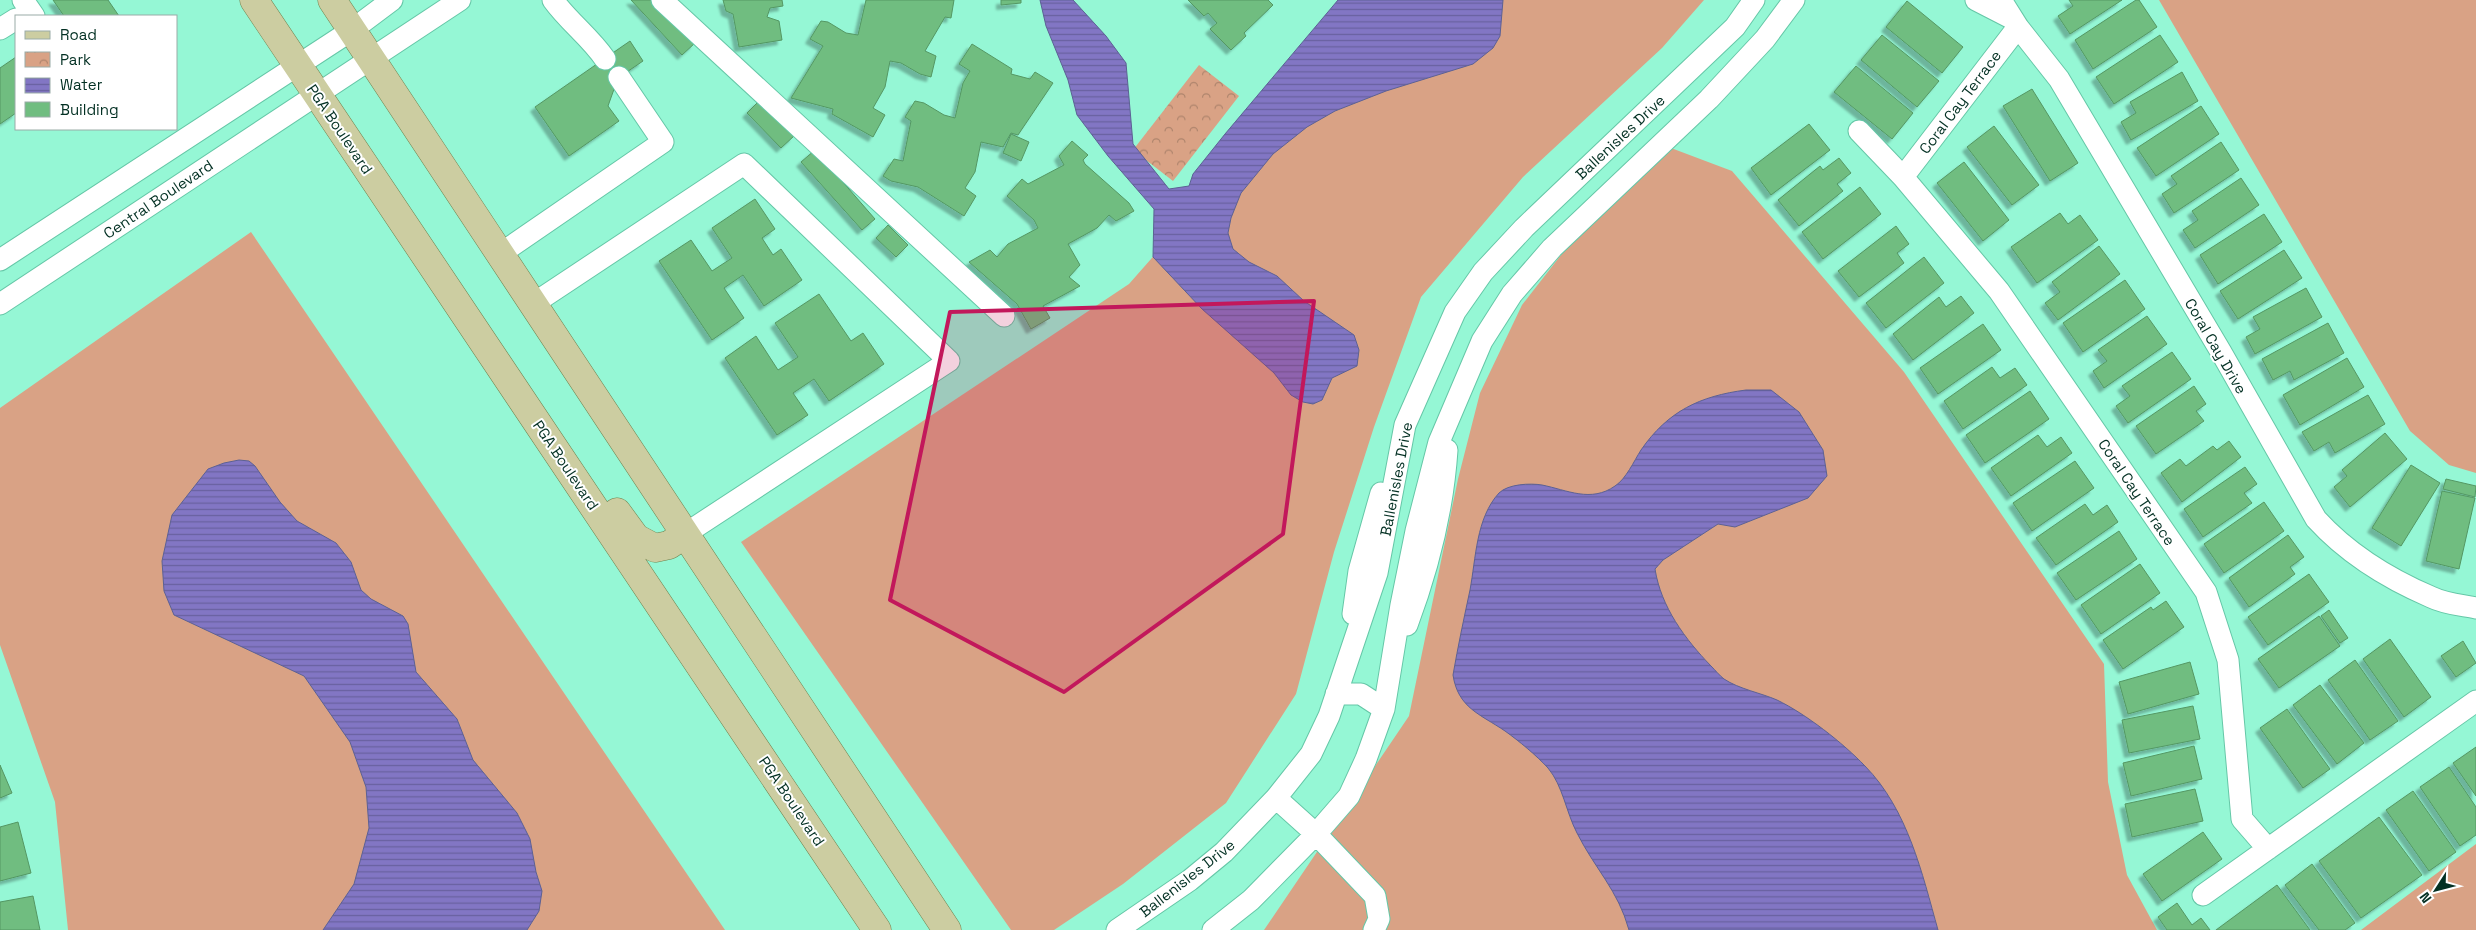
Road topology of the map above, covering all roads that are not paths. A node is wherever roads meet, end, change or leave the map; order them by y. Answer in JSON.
{"nodes":[{"id":1,"x":254,"y":0,"type":"edge"},
{"id":2,"x":332,"y":0,"type":"edge"},
{"id":3,"x":392,"y":0,"type":"edge"},
{"id":4,"x":460,"y":0,"type":"edge"},
{"id":5,"x":553,"y":0,"type":"edge"},
{"id":6,"x":662,"y":0,"type":"edge"},
{"id":7,"x":1754,"y":0,"type":"edge"},
{"id":8,"x":1794,"y":0,"type":"edge"},
{"id":9,"x":1976,"y":0,"type":"edge"},
{"id":10,"x":2001,"y":0,"type":"edge"},
{"id":11,"x":15,"y":19,"type":"edge"},
{"id":12,"x":2015,"y":23,"type":"junction"},
{"id":13,"x":0,"y":29,"type":"edge"},
{"id":14,"x":352,"y":30,"type":"junction"},
{"id":15,"x":605,"y":58,"type":"dead end"},
{"id":16,"x":371,"y":59,"type":"junction"},
{"id":17,"x":297,"y":64,"type":"junction"},
{"id":18,"x":619,"y":78,"type":"dead end"},
{"id":19,"x":317,"y":94,"type":"junction"},
{"id":20,"x":1859,"y":131,"type":"dead end"},
{"id":21,"x":1903,"y":177,"type":"junction"},
{"id":22,"x":500,"y":254,"type":"junction"},
{"id":23,"x":0,"y":260,"type":"edge"},
{"id":24,"x":0,"y":304,"type":"edge"},
{"id":25,"x":533,"y":304,"type":"junction"},
{"id":26,"x":1004,"y":316,"type":"dead end"},
{"id":27,"x":523,"y":400,"type":"junction"},
{"id":28,"x":1449,"y":423,"type":"junction"},
{"id":29,"x":1405,"y":425,"type":"junction"},
{"id":30,"x":1386,"y":526,"type":"junction"},
{"id":31,"x":1416,"y":530,"type":"junction"},
{"id":32,"x":685,"y":534,"type":"junction"},
{"id":33,"x":2476,"y":608,"type":"edge"},
{"id":34,"x":1346,"y":664,"type":"junction"},
{"id":35,"x":1389,"y":672,"type":"junction"},
{"id":36,"x":1336,"y":694,"type":"junction"},
{"id":37,"x":2476,"y":701,"type":"edge"},
{"id":38,"x":1384,"y":709,"type":"junction"},
{"id":39,"x":1276,"y":798,"type":"junction"},
{"id":40,"x":1316,"y":834,"type":"junction"},
{"id":41,"x":2268,"y":849,"type":"junction"},
{"id":42,"x":2203,"y":895,"type":"dead end"},
{"id":43,"x":1380,"y":926,"type":"edge"},
{"id":44,"x":877,"y":930,"type":"edge"},
{"id":45,"x":947,"y":930,"type":"edge"},
{"id":46,"x":1118,"y":930,"type":"edge"},
{"id":47,"x":1213,"y":930,"type":"edge"}],
"edges":[{"from":1,"to":17,"type":"main road","name":"PGA Boulevard"},
{"from":2,"to":14,"type":"main road"},
{"from":3,"to":14,"type":"street"},
{"from":4,"to":16,"type":"street","name":"Central Boulevard"},
{"from":5,"to":15,"type":"street"},
{"from":6,"to":26,"type":"street"},
{"from":7,"to":29,"type":"street","name":"Ballenisles Drive"},
{"from":8,"to":28,"type":"street","name":"Ballenisles Drive"},
{"from":9,"to":12,"type":"street","name":"Coral Cay Drive"},
{"from":10,"to":12,"type":"street","name":"Coral Cay Drive"},
{"from":11,"to":13,"type":"street"},
{"from":12,"to":21,"type":"street","name":"Coral Cay Terrace"},
{"from":12,"to":33,"type":"street","name":"Coral Cay Drive"},
{"from":14,"to":16,"type":"main road"},
{"from":14,"to":17,"type":"street"},
{"from":16,"to":19,"type":"street","name":"Central Boulevard"},
{"from":16,"to":22,"type":"main road"},
{"from":17,"to":19,"type":"main road","name":"PGA Boulevard"},
{"from":17,"to":23,"type":"street"},
{"from":18,"to":22,"type":"street"},
{"from":19,"to":24,"type":"street","name":"Central Boulevard"},
{"from":19,"to":27,"type":"main road","name":"PGA Boulevard"},
{"from":20,"to":21,"type":"street","name":"Coral Cay Terrace"},
{"from":21,"to":41,"type":"street","name":"Coral Cay Terrace"},
{"from":22,"to":25,"type":"main road"},
{"from":25,"to":32,"type":"main road"},
{"from":25,"to":32,"type":"street"},
{"from":27,"to":32,"type":"main road"},
{"from":27,"to":44,"type":"main road","name":"PGA Boulevard"},
{"from":28,"to":31,"type":"street","name":"Ballenisles Drive"},
{"from":28,"to":35,"type":"street"},
{"from":29,"to":30,"type":"street","name":"Ballenisles Drive"},
{"from":29,"to":34,"type":"street"},
{"from":30,"to":31,"type":"street"},
{"from":30,"to":34,"type":"street","name":"Ballenisles Drive"},
{"from":31,"to":35,"type":"street","name":"Ballenisles Drive"},
{"from":32,"to":45,"type":"main road"},
{"from":34,"to":36,"type":"street","name":"Ballenisles Drive"},
{"from":35,"to":38,"type":"street","name":"Ballenisles Drive"},
{"from":36,"to":38,"type":"street"},
{"from":36,"to":39,"type":"street","name":"Ballenisles Drive"},
{"from":37,"to":41,"type":"street"},
{"from":38,"to":40,"type":"street","name":"Ballenisles Drive"},
{"from":39,"to":40,"type":"street"},
{"from":39,"to":46,"type":"street","name":"Ballenisles Drive"},
{"from":40,"to":43,"type":"street"},
{"from":40,"to":47,"type":"street","name":"Ballenisles Drive"},
{"from":41,"to":42,"type":"street"}]}
